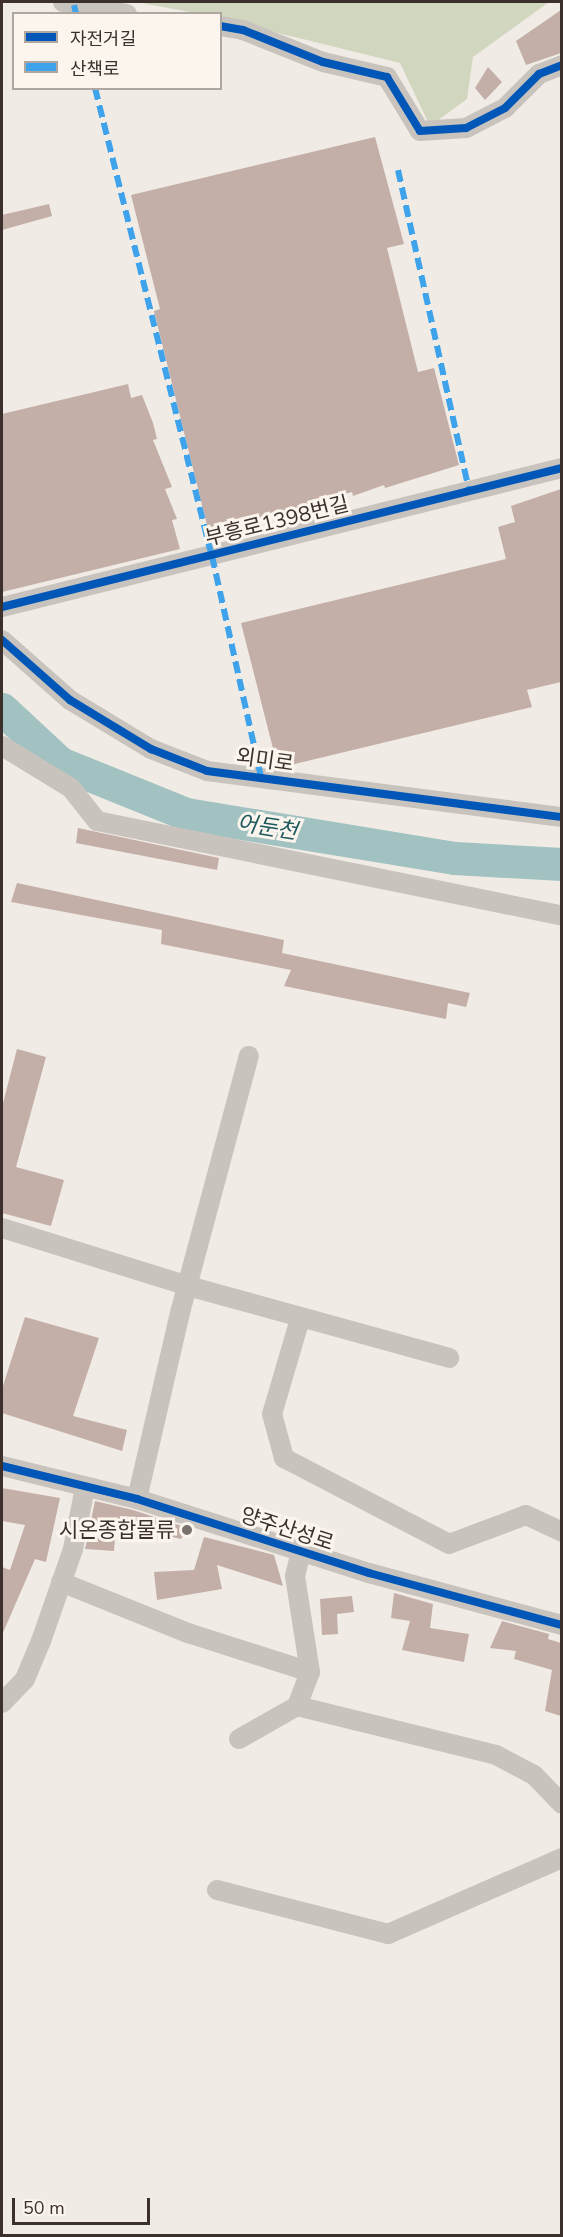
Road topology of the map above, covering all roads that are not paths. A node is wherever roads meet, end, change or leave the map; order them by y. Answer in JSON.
{"nodes":[{"id":1,"x":63,"y":2,"type":"edge"},
{"id":2,"x":116,"y":12,"type":"edge"},
{"id":3,"x":222,"y":26,"type":"edge"},
{"id":4,"x":561,"y":65,"type":"edge"},
{"id":5,"x":561,"y":468,"type":"edge"},
{"id":6,"x":2,"y":607,"type":"edge"},
{"id":7,"x":2,"y":640,"type":"edge"},
{"id":8,"x":2,"y":746,"type":"edge"},
{"id":9,"x":561,"y":817,"type":"edge"},
{"id":10,"x":561,"y":916,"type":"edge"},
{"id":11,"x":249,"y":1056,"type":"dead end"},
{"id":12,"x":2,"y":1228,"type":"edge"},
{"id":13,"x":188,"y":1286,"type":"junction"},
{"id":14,"x":300,"y":1319,"type":"junction"},
{"id":15,"x":449,"y":1358,"type":"dead end"},
{"id":16,"x":2,"y":1466,"type":"edge"},
{"id":17,"x":85,"y":1487,"type":"junction"},
{"id":18,"x":137,"y":1499,"type":"junction"},
{"id":19,"x":561,"y":1532,"type":"edge"},
{"id":20,"x":301,"y":1552,"type":"junction"},
{"id":21,"x":61,"y":1582,"type":"junction"},
{"id":22,"x":561,"y":1625,"type":"edge"},
{"id":23,"x":310,"y":1672,"type":"junction"},
{"id":24,"x":2,"y":1703,"type":"edge"},
{"id":25,"x":297,"y":1706,"type":"junction"},
{"id":26,"x":239,"y":1739,"type":"dead end"},
{"id":27,"x":561,"y":1804,"type":"edge"},
{"id":28,"x":561,"y":1858,"type":"edge"},
{"id":29,"x":217,"y":1890,"type":"dead end"}],
"edges":[{"from":1,"to":2,"type":"street"},
{"from":3,"to":4,"type":"street"},
{"from":5,"to":6,"type":"street","name":"부흥로1398번길"},
{"from":7,"to":9,"type":"street","name":"외미로"},
{"from":8,"to":10,"type":"street"},
{"from":11,"to":13,"type":"street"},
{"from":12,"to":13,"type":"street"},
{"from":13,"to":14,"type":"street"},
{"from":13,"to":18,"type":"street"},
{"from":14,"to":15,"type":"street"},
{"from":14,"to":19,"type":"street"},
{"from":16,"to":17,"type":"street","name":"양주산성로"},
{"from":17,"to":18,"type":"street","name":"양주산성로"},
{"from":17,"to":21,"type":"street"},
{"from":18,"to":20,"type":"street","name":"양주산성로"},
{"from":20,"to":22,"type":"street","name":"양주산성로"},
{"from":20,"to":23,"type":"street"},
{"from":21,"to":23,"type":"street"},
{"from":21,"to":24,"type":"street"},
{"from":23,"to":25,"type":"street"},
{"from":25,"to":26,"type":"street"},
{"from":25,"to":27,"type":"street"},
{"from":28,"to":29,"type":"street"}]}
